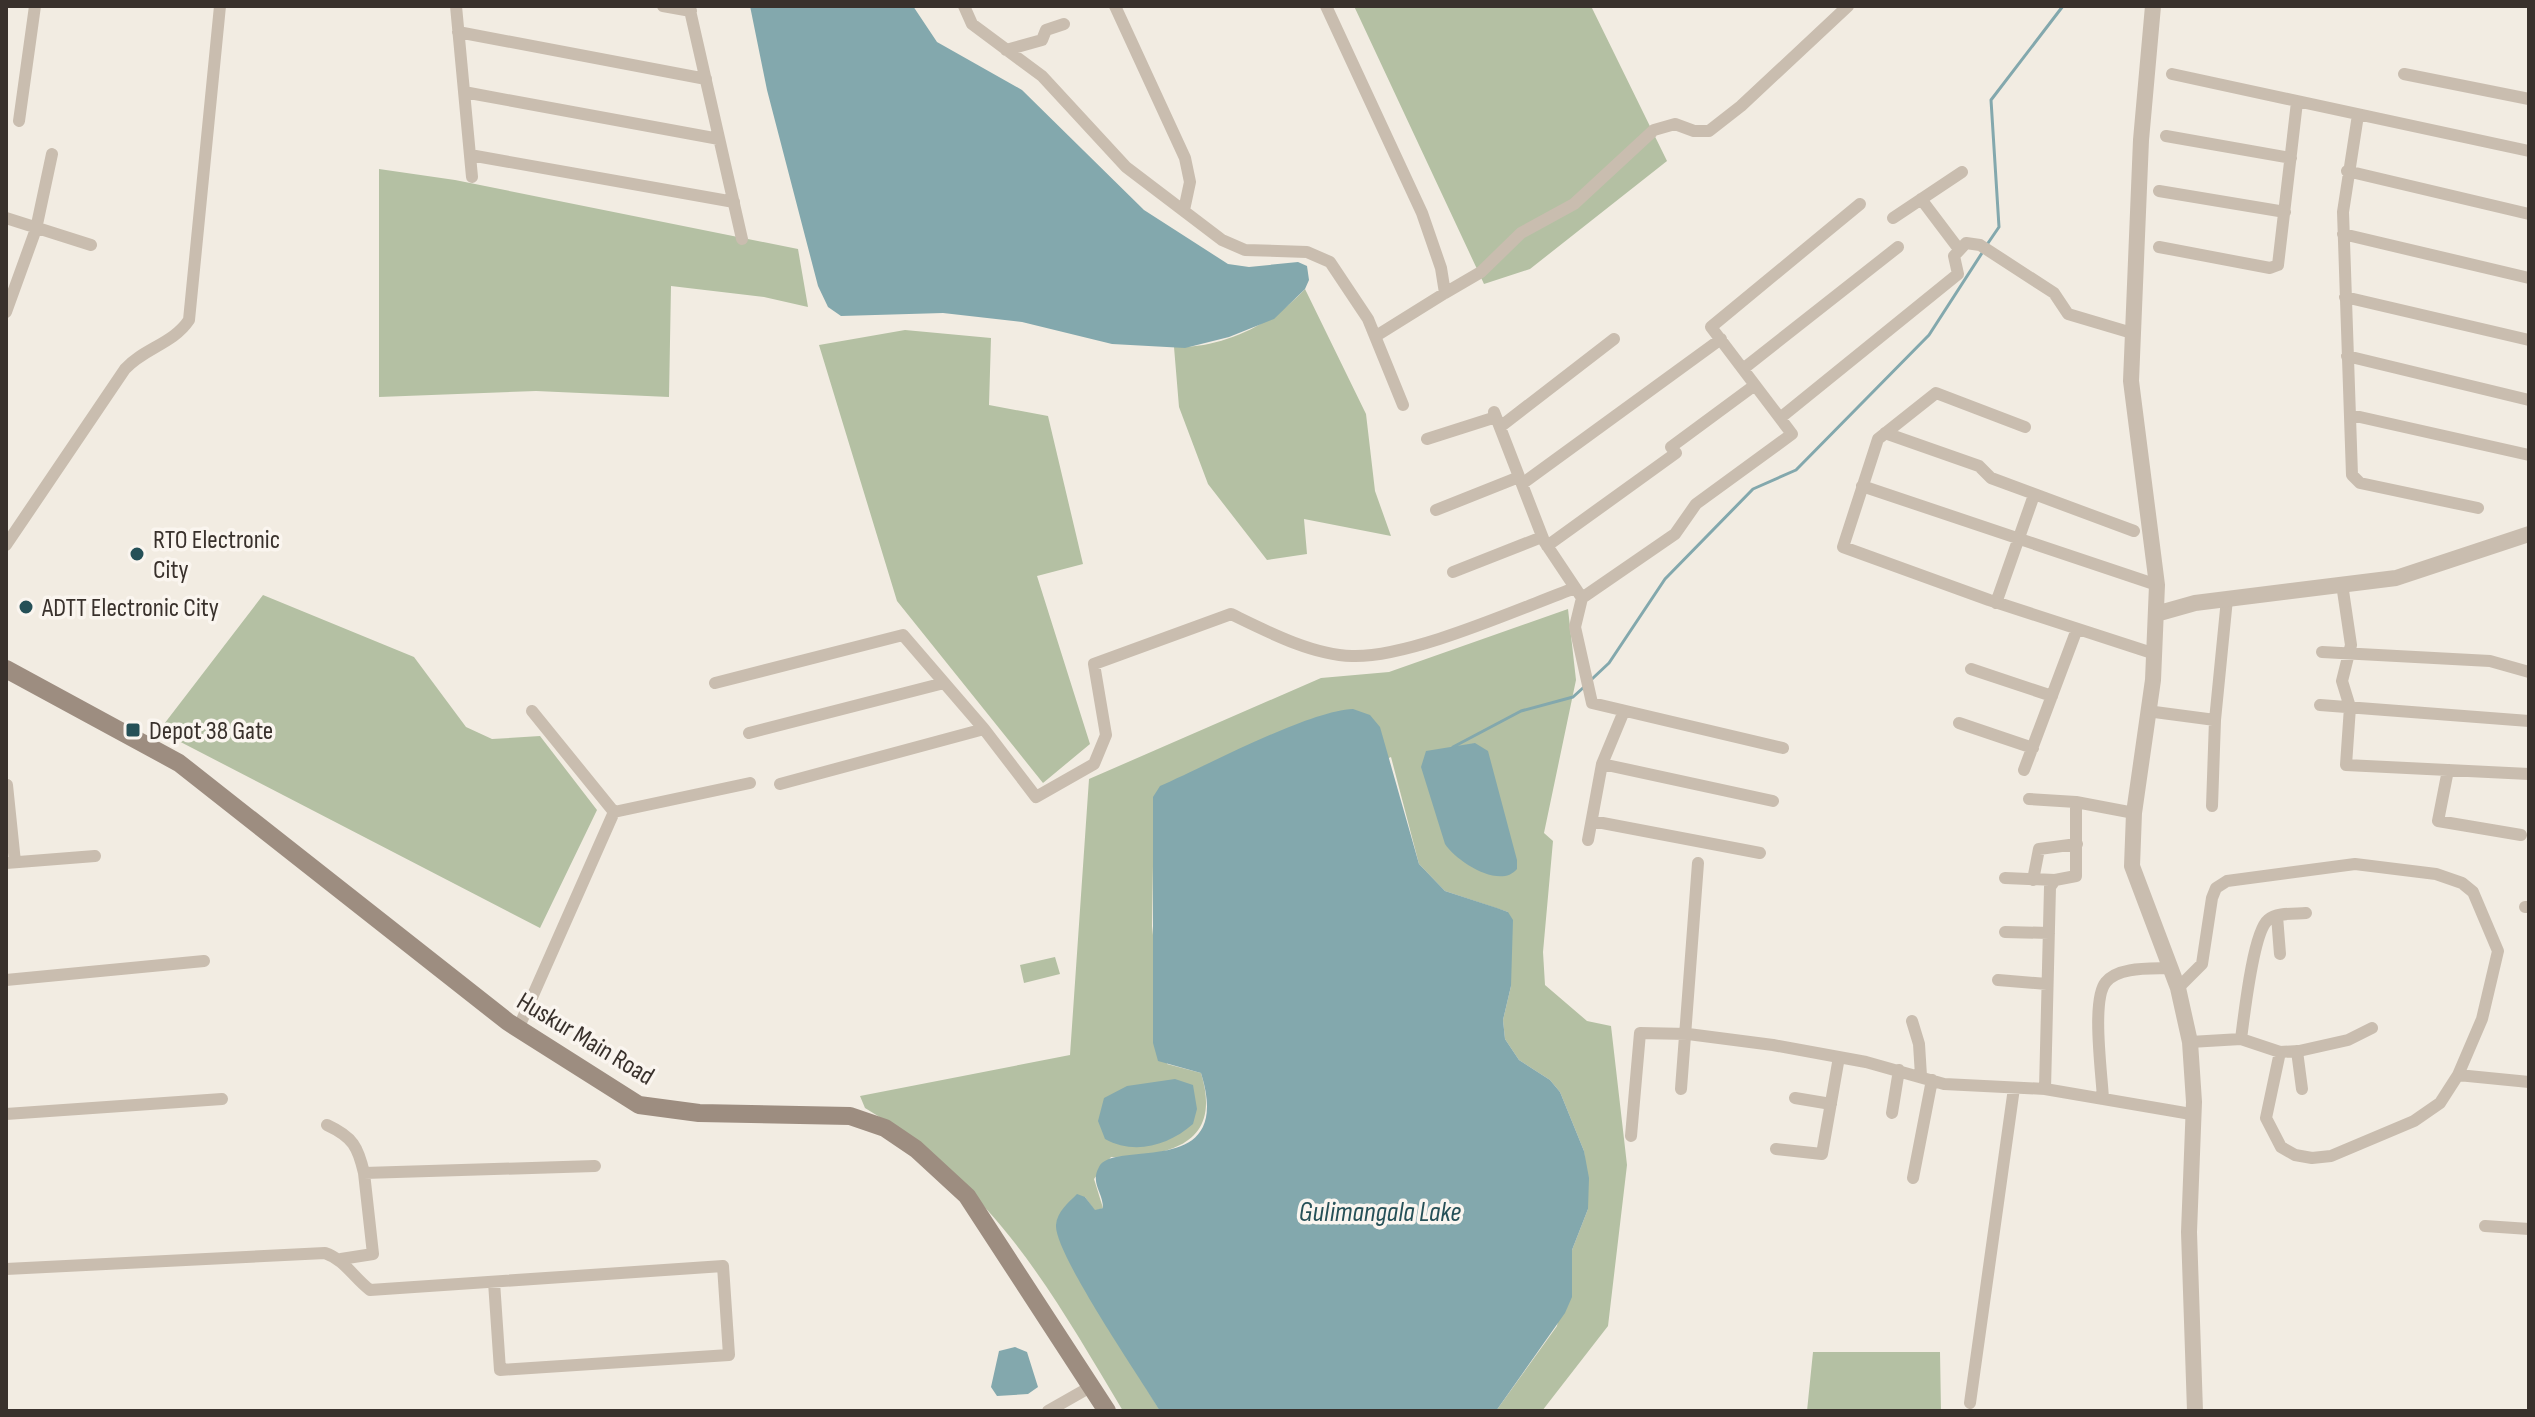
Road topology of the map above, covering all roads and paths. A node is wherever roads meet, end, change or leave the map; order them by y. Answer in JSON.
{"nodes":[{"id":1,"x":35,"y":6,"type":"edge"},
{"id":2,"x":220,"y":6,"type":"edge"},
{"id":3,"x":456,"y":6,"type":"edge"},
{"id":4,"x":663,"y":6,"type":"edge"},
{"id":5,"x":964,"y":6,"type":"edge"},
{"id":6,"x":1115,"y":6,"type":"edge"},
{"id":7,"x":1326,"y":6,"type":"edge"},
{"id":8,"x":1848,"y":6,"type":"edge"},
{"id":9,"x":2153,"y":6,"type":"edge"},
{"id":10,"x":690,"y":8,"type":"edge"},
{"id":11,"x":1064,"y":24,"type":"dead end"},
{"id":12,"x":458,"y":32,"type":"junction"},
{"id":13,"x":1006,"y":50,"type":"junction"},
{"id":14,"x":2172,"y":74,"type":"dead end"},
{"id":15,"x":2404,"y":74,"type":"dead end"},
{"id":16,"x":706,"y":79,"type":"junction"},
{"id":17,"x":464,"y":92,"type":"junction"},
{"id":18,"x":2529,"y":99,"type":"edge"},
{"id":19,"x":2297,"y":102,"type":"junction"},
{"id":20,"x":2358,"y":115,"type":"junction"},
{"id":21,"x":19,"y":121,"type":"dead end"},
{"id":22,"x":2166,"y":136,"type":"dead end"},
{"id":23,"x":719,"y":139,"type":"junction"},
{"id":24,"x":2529,"y":151,"type":"edge"},
{"id":25,"x":52,"y":154,"type":"dead end"},
{"id":26,"x":470,"y":155,"type":"junction"},
{"id":27,"x":2291,"y":158,"type":"junction"},
{"id":28,"x":2347,"y":171,"type":"junction"},
{"id":29,"x":1962,"y":172,"type":"dead end"},
{"id":30,"x":472,"y":177,"type":"dead end"},
{"id":31,"x":2159,"y":191,"type":"dead end"},
{"id":32,"x":1921,"y":199,"type":"junction"},
{"id":33,"x":734,"y":202,"type":"junction"},
{"id":34,"x":1860,"y":204,"type":"dead end"},
{"id":35,"x":1184,"y":210,"type":"junction"},
{"id":36,"x":2285,"y":212,"type":"junction"},
{"id":37,"x":2529,"y":214,"type":"edge"},
{"id":38,"x":6,"y":218,"type":"edge"},
{"id":39,"x":1893,"y":218,"type":"dead end"},
{"id":40,"x":36,"y":229,"type":"junction"},
{"id":41,"x":2343,"y":234,"type":"junction"},
{"id":42,"x":742,"y":239,"type":"dead end"},
{"id":43,"x":91,"y":245,"type":"dead end"},
{"id":44,"x":1898,"y":247,"type":"dead end"},
{"id":45,"x":2159,"y":247,"type":"dead end"},
{"id":46,"x":1958,"y":248,"type":"junction"},
{"id":47,"x":2529,"y":278,"type":"edge"},
{"id":48,"x":1445,"y":293,"type":"junction"},
{"id":49,"x":2345,"y":297,"type":"junction"},
{"id":50,"x":6,"y":312,"type":"edge"},
{"id":51,"x":2132,"y":333,"type":"junction"},
{"id":52,"x":1376,"y":336,"type":"junction"},
{"id":53,"x":1614,"y":339,"type":"dead end"},
{"id":54,"x":1721,"y":339,"type":"junction"},
{"id":55,"x":2529,"y":340,"type":"edge"},
{"id":56,"x":2347,"y":356,"type":"junction"},
{"id":57,"x":1743,"y":369,"type":"junction"},
{"id":58,"x":1755,"y":385,"type":"junction"},
{"id":59,"x":2529,"y":400,"type":"edge"},
{"id":60,"x":1403,"y":405,"type":"dead end"},
{"id":61,"x":2351,"y":415,"type":"junction"},
{"id":62,"x":1496,"y":418,"type":"junction"},
{"id":63,"x":1780,"y":418,"type":"junction"},
{"id":64,"x":2025,"y":427,"type":"dead end"},
{"id":65,"x":1885,"y":433,"type":"junction"},
{"id":66,"x":1427,"y":439,"type":"dead end"},
{"id":67,"x":2529,"y":455,"type":"edge"},
{"id":68,"x":1520,"y":480,"type":"junction"},
{"id":69,"x":1862,"y":486,"type":"junction"},
{"id":70,"x":2034,"y":495,"type":"junction"},
{"id":71,"x":2478,"y":508,"type":"dead end"},
{"id":72,"x":1436,"y":510,"type":"dead end"},
{"id":73,"x":2134,"y":531,"type":"dead end"},
{"id":74,"x":2529,"y":534,"type":"edge"},
{"id":75,"x":2019,"y":539,"type":"junction"},
{"id":76,"x":1545,"y":542,"type":"junction"},
{"id":77,"x":6,"y":545,"type":"edge"},
{"id":78,"x":1453,"y":572,"type":"dead end"},
{"id":79,"x":2342,"y":584,"type":"junction"},
{"id":80,"x":2157,"y":585,"type":"junction"},
{"id":81,"x":1578,"y":593,"type":"junction"},
{"id":82,"x":2227,"y":599,"type":"junction"},
{"id":83,"x":1996,"y":603,"type":"junction"},
{"id":84,"x":2156,"y":614,"type":"junction"},
{"id":85,"x":2077,"y":629,"type":"junction"},
{"id":86,"x":2322,"y":652,"type":"dead end"},
{"id":87,"x":2152,"y":653,"type":"junction"},
{"id":88,"x":2348,"y":654,"type":"junction"},
{"id":89,"x":6,"y":669,"type":"edge"},
{"id":90,"x":1971,"y":669,"type":"dead end"},
{"id":91,"x":2529,"y":672,"type":"edge"},
{"id":92,"x":715,"y":683,"type":"dead end"},
{"id":93,"x":944,"y":683,"type":"junction"},
{"id":94,"x":2052,"y":696,"type":"junction"},
{"id":95,"x":2320,"y":705,"type":"dead end"},
{"id":96,"x":2350,"y":707,"type":"junction"},
{"id":97,"x":532,"y":711,"type":"dead end"},
{"id":98,"x":1624,"y":711,"type":"junction"},
{"id":99,"x":2147,"y":711,"type":"junction"},
{"id":100,"x":2215,"y":720,"type":"junction"},
{"id":101,"x":2529,"y":721,"type":"edge"},
{"id":102,"x":1959,"y":723,"type":"dead end"},
{"id":103,"x":984,"y":729,"type":"junction"},
{"id":104,"x":749,"y":733,"type":"dead end"},
{"id":105,"x":1783,"y":748,"type":"dead end"},
{"id":106,"x":2033,"y":748,"type":"junction"},
{"id":107,"x":1602,"y":764,"type":"junction"},
{"id":108,"x":2024,"y":770,"type":"dead end"},
{"id":109,"x":2448,"y":770,"type":"junction"},
{"id":110,"x":2529,"y":774,"type":"edge"},
{"id":111,"x":750,"y":783,"type":"dead end"},
{"id":112,"x":780,"y":784,"type":"dead end"},
{"id":113,"x":7,"y":785,"type":"edge"},
{"id":114,"x":2029,"y":799,"type":"dead end"},
{"id":115,"x":1773,"y":801,"type":"dead end"},
{"id":116,"x":2076,"y":802,"type":"junction"},
{"id":117,"x":2212,"y":806,"type":"dead end"},
{"id":118,"x":614,"y":812,"type":"junction"},
{"id":119,"x":2134,"y":813,"type":"junction"},
{"id":120,"x":1592,"y":821,"type":"junction"},
{"id":121,"x":2521,"y":835,"type":"dead end"},
{"id":122,"x":1588,"y":840,"type":"dead end"},
{"id":123,"x":2077,"y":844,"type":"junction"},
{"id":124,"x":1760,"y":853,"type":"dead end"},
{"id":125,"x":95,"y":856,"type":"dead end"},
{"id":126,"x":10,"y":863,"type":"edge"},
{"id":127,"x":1698,"y":863,"type":"dead end"},
{"id":128,"x":2005,"y":878,"type":"dead end"},
{"id":129,"x":2033,"y":880,"type":"junction"},
{"id":130,"x":2055,"y":880,"type":"junction"},
{"id":131,"x":2306,"y":913,"type":"dead end"},
{"id":132,"x":2277,"y":916,"type":"junction"},
{"id":133,"x":2005,"y":932,"type":"dead end"},
{"id":134,"x":2049,"y":933,"type":"junction"},
{"id":135,"x":2280,"y":954,"type":"dead end"},
{"id":136,"x":204,"y":961,"type":"dead end"},
{"id":137,"x":2171,"y":968,"type":"junction"},
{"id":138,"x":6,"y":980,"type":"edge"},
{"id":139,"x":1998,"y":980,"type":"dead end"},
{"id":140,"x":2047,"y":984,"type":"junction"},
{"id":141,"x":2178,"y":988,"type":"junction"},
{"id":142,"x":1912,"y":1021,"type":"dead end"},
{"id":143,"x":2372,"y":1028,"type":"dead end"},
{"id":144,"x":518,"y":1029,"type":"junction"},
{"id":145,"x":1688,"y":1034,"type":"junction"},
{"id":146,"x":2241,"y":1039,"type":"junction"},
{"id":147,"x":2190,"y":1042,"type":"junction"},
{"id":148,"x":2297,"y":1051,"type":"junction"},
{"id":149,"x":2280,"y":1052,"type":"junction"},
{"id":150,"x":1839,"y":1057,"type":"junction"},
{"id":151,"x":1899,"y":1070,"type":"junction"},
{"id":152,"x":2458,"y":1075,"type":"junction"},
{"id":153,"x":1926,"y":1078,"type":"junction"},
{"id":154,"x":2529,"y":1082,"type":"edge"},
{"id":155,"x":2014,"y":1088,"type":"junction"},
{"id":156,"x":1681,"y":1089,"type":"dead end"},
{"id":157,"x":2045,"y":1089,"type":"junction"},
{"id":158,"x":2302,"y":1089,"type":"dead end"},
{"id":159,"x":1795,"y":1098,"type":"dead end"},
{"id":160,"x":222,"y":1099,"type":"dead end"},
{"id":161,"x":2103,"y":1099,"type":"junction"},
{"id":162,"x":1831,"y":1104,"type":"junction"},
{"id":163,"x":1892,"y":1113,"type":"dead end"},
{"id":164,"x":6,"y":1114,"type":"edge"},
{"id":165,"x":2191,"y":1114,"type":"junction"},
{"id":166,"x":327,"y":1125,"type":"dead end"},
{"id":167,"x":1631,"y":1136,"type":"dead end"},
{"id":168,"x":1776,"y":1149,"type":"dead end"},
{"id":169,"x":595,"y":1166,"type":"dead end"},
{"id":170,"x":364,"y":1173,"type":"junction"},
{"id":171,"x":1913,"y":1178,"type":"dead end"},
{"id":172,"x":2485,"y":1226,"type":"dead end"},
{"id":173,"x":2529,"y":1229,"type":"edge"},
{"id":174,"x":341,"y":1259,"type":"junction"},
{"id":175,"x":6,"y":1269,"type":"edge"},
{"id":176,"x":494,"y":1282,"type":"junction"},
{"id":177,"x":1092,"y":1386,"type":"junction"},
{"id":178,"x":1970,"y":1403,"type":"dead end"},
{"id":179,"x":1048,"y":1411,"type":"edge"},
{"id":180,"x":1107,"y":1411,"type":"edge"},
{"id":181,"x":2195,"y":1411,"type":"edge"}],
"edges":[{"from":1,"to":21,"type":"street"},
{"from":2,"to":77,"type":"street"},
{"from":3,"to":12,"type":"street"},
{"from":4,"to":10,"type":"street"},
{"from":5,"to":13,"type":"street"},
{"from":6,"to":35,"type":"street"},
{"from":7,"to":48,"type":"street"},
{"from":8,"to":48,"type":"street"},
{"from":9,"to":51,"type":"street"},
{"from":10,"to":16,"type":"street"},
{"from":11,"to":13,"type":"street"},
{"from":12,"to":16,"type":"street"},
{"from":12,"to":17,"type":"street"},
{"from":13,"to":35,"type":"street"},
{"from":14,"to":19,"type":"street"},
{"from":15,"to":18,"type":"street"},
{"from":16,"to":23,"type":"street"},
{"from":17,"to":23,"type":"street"},
{"from":17,"to":26,"type":"street"},
{"from":19,"to":20,"type":"street"},
{"from":19,"to":27,"type":"street"},
{"from":20,"to":24,"type":"street"},
{"from":20,"to":28,"type":"street"},
{"from":22,"to":27,"type":"street"},
{"from":23,"to":33,"type":"street"},
{"from":25,"to":40,"type":"street"},
{"from":26,"to":30,"type":"street"},
{"from":26,"to":33,"type":"street"},
{"from":27,"to":36,"type":"street"},
{"from":28,"to":37,"type":"street"},
{"from":28,"to":41,"type":"street"},
{"from":29,"to":32,"type":"street"},
{"from":31,"to":36,"type":"street"},
{"from":32,"to":39,"type":"street"},
{"from":32,"to":46,"type":"street"},
{"from":33,"to":42,"type":"street"},
{"from":34,"to":54,"type":"street"},
{"from":35,"to":52,"type":"street"},
{"from":36,"to":45,"type":"street"},
{"from":38,"to":40,"type":"street"},
{"from":40,"to":43,"type":"street"},
{"from":40,"to":50,"type":"street"},
{"from":41,"to":47,"type":"street"},
{"from":41,"to":49,"type":"street"},
{"from":44,"to":57,"type":"street"},
{"from":46,"to":51,"type":"street"},
{"from":46,"to":63,"type":"street"},
{"from":48,"to":52,"type":"street"},
{"from":49,"to":55,"type":"street"},
{"from":49,"to":56,"type":"street"},
{"from":51,"to":80,"type":"street"},
{"from":52,"to":60,"type":"street"},
{"from":53,"to":62,"type":"street"},
{"from":54,"to":57,"type":"street"},
{"from":54,"to":68,"type":"street"},
{"from":56,"to":59,"type":"street"},
{"from":56,"to":61,"type":"street"},
{"from":57,"to":58,"type":"street"},
{"from":58,"to":63,"type":"street"},
{"from":58,"to":76,"type":"street"},
{"from":61,"to":67,"type":"street"},
{"from":61,"to":71,"type":"street"},
{"from":62,"to":66,"type":"street"},
{"from":62,"to":68,"type":"street"},
{"from":63,"to":81,"type":"street"},
{"from":64,"to":65,"type":"street"},
{"from":65,"to":69,"type":"street"},
{"from":65,"to":70,"type":"street"},
{"from":68,"to":72,"type":"street"},
{"from":68,"to":76,"type":"street"},
{"from":69,"to":75,"type":"street"},
{"from":69,"to":83,"type":"street"},
{"from":70,"to":73,"type":"street"},
{"from":70,"to":75,"type":"street"},
{"from":74,"to":79,"type":"street"},
{"from":75,"to":80,"type":"street"},
{"from":75,"to":83,"type":"street"},
{"from":76,"to":78,"type":"street"},
{"from":76,"to":81,"type":"street"},
{"from":79,"to":82,"type":"street"},
{"from":79,"to":88,"type":"street"},
{"from":80,"to":84,"type":"street"},
{"from":81,"to":98,"type":"street"},
{"from":81,"to":103,"type":"street"},
{"from":82,"to":84,"type":"street"},
{"from":82,"to":100,"type":"street"},
{"from":83,"to":85,"type":"street"},
{"from":84,"to":87,"type":"street"},
{"from":85,"to":87,"type":"street"},
{"from":85,"to":94,"type":"street"},
{"from":86,"to":88,"type":"street"},
{"from":87,"to":99,"type":"street"},
{"from":88,"to":91,"type":"street"},
{"from":88,"to":96,"type":"street"},
{"from":89,"to":144,"type":"main road","name":"Huskur Main Road"},
{"from":90,"to":94,"type":"street"},
{"from":92,"to":93,"type":"street"},
{"from":93,"to":103,"type":"street"},
{"from":93,"to":104,"type":"street"},
{"from":94,"to":106,"type":"street"},
{"from":95,"to":96,"type":"street"},
{"from":96,"to":101,"type":"street"},
{"from":96,"to":109,"type":"street"},
{"from":97,"to":118,"type":"street"},
{"from":98,"to":105,"type":"street"},
{"from":98,"to":107,"type":"street"},
{"from":99,"to":100,"type":"street"},
{"from":99,"to":119,"type":"street"},
{"from":100,"to":117,"type":"street"},
{"from":102,"to":106,"type":"street"},
{"from":103,"to":112,"type":"street"},
{"from":106,"to":108,"type":"street"},
{"from":107,"to":115,"type":"street"},
{"from":107,"to":120,"type":"street"},
{"from":109,"to":110,"type":"street"},
{"from":109,"to":121,"type":"street"},
{"from":111,"to":118,"type":"street"},
{"from":113,"to":126,"type":"street"},
{"from":114,"to":116,"type":"street"},
{"from":116,"to":119,"type":"street"},
{"from":116,"to":123,"type":"street"},
{"from":118,"to":144,"type":"street"},
{"from":119,"to":137,"type":"street"},
{"from":120,"to":122,"type":"street"},
{"from":120,"to":124,"type":"street"},
{"from":123,"to":129,"type":"street"},
{"from":123,"to":130,"type":"street"},
{"from":125,"to":126,"type":"street"},
{"from":127,"to":145,"type":"street"},
{"from":128,"to":129,"type":"street"},
{"from":129,"to":130,"type":"street"},
{"from":130,"to":134,"type":"street"},
{"from":131,"to":132,"type":"street"},
{"from":132,"to":135,"type":"street"},
{"from":132,"to":146,"type":"street"},
{"from":133,"to":134,"type":"street"},
{"from":134,"to":140,"type":"street"},
{"from":136,"to":138,"type":"street"},
{"from":137,"to":141,"type":"street"},
{"from":137,"to":161,"type":"street"},
{"from":139,"to":140,"type":"street"},
{"from":140,"to":157,"type":"street"},
{"from":141,"to":147,"type":"street"},
{"from":141,"to":152,"type":"street"},
{"from":142,"to":153,"type":"street"},
{"from":143,"to":148,"type":"street"},
{"from":144,"to":177,"type":"main road","name":"Huskur Main Road"},
{"from":145,"to":150,"type":"street"},
{"from":145,"to":156,"type":"street"},
{"from":145,"to":167,"type":"street"},
{"from":146,"to":147,"type":"street"},
{"from":146,"to":149,"type":"street"},
{"from":147,"to":165,"type":"street"},
{"from":148,"to":149,"type":"street"},
{"from":148,"to":158,"type":"street"},
{"from":149,"to":152,"type":"street"},
{"from":150,"to":151,"type":"street"},
{"from":150,"to":162,"type":"street"},
{"from":151,"to":153,"type":"street"},
{"from":151,"to":163,"type":"street"},
{"from":152,"to":154,"type":"street"},
{"from":153,"to":155,"type":"street"},
{"from":153,"to":171,"type":"street"},
{"from":155,"to":157,"type":"street"},
{"from":155,"to":178,"type":"street"},
{"from":157,"to":161,"type":"street"},
{"from":159,"to":162,"type":"street"},
{"from":160,"to":164,"type":"street"},
{"from":161,"to":165,"type":"street"},
{"from":162,"to":168,"type":"street"},
{"from":165,"to":181,"type":"street"},
{"from":166,"to":170,"type":"street"},
{"from":169,"to":170,"type":"street"},
{"from":170,"to":174,"type":"street"},
{"from":172,"to":173,"type":"street"},
{"from":174,"to":175,"type":"street"},
{"from":174,"to":176,"type":"street"},
{"from":176,"to":176,"type":"street"},
{"from":177,"to":179,"type":"street"},
{"from":177,"to":180,"type":"main road","name":"Huskur Main Road"}]}
